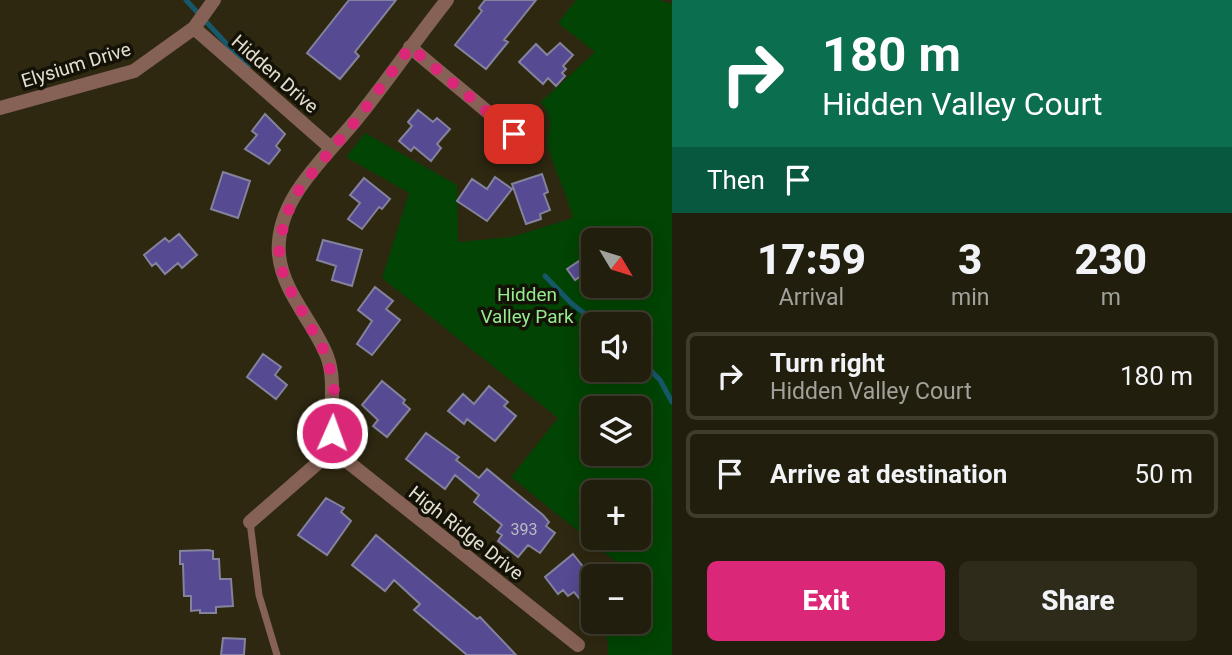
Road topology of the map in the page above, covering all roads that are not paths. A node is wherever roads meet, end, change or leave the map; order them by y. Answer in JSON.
{"nodes":[{"id":1,"x":214,"y":0,"type":"edge"},
{"id":2,"x":447,"y":0,"type":"edge"},
{"id":3,"x":194,"y":28,"type":"junction"},
{"id":4,"x":410,"y":47,"type":"junction"},
{"id":5,"x":0,"y":108,"type":"edge"},
{"id":6,"x":514,"y":134,"type":"dead end"},
{"id":7,"x":331,"y":148,"type":"junction"},
{"id":8,"x":335,"y":447,"type":"junction"},
{"id":9,"x":250,"y":522,"type":"joint"},
{"id":10,"x":578,"y":645,"type":"dead end"},
{"id":11,"x":277,"y":655,"type":"edge"}],
"edges":[{"from":1,"to":3,"type":"street","name":"Elysium Drive"},
{"from":2,"to":4,"type":"street"},
{"from":3,"to":5,"type":"street","name":"Elysium Drive"},
{"from":3,"to":7,"type":"street","name":"Hidden Drive"},
{"from":4,"to":6,"type":"street"},
{"from":4,"to":7,"type":"street"},
{"from":7,"to":8,"type":"street"},
{"from":8,"to":9,"type":"street"},
{"from":8,"to":10,"type":"street","name":"High Ridge Drive"},
{"from":9,"to":11,"type":"lane"}]}
